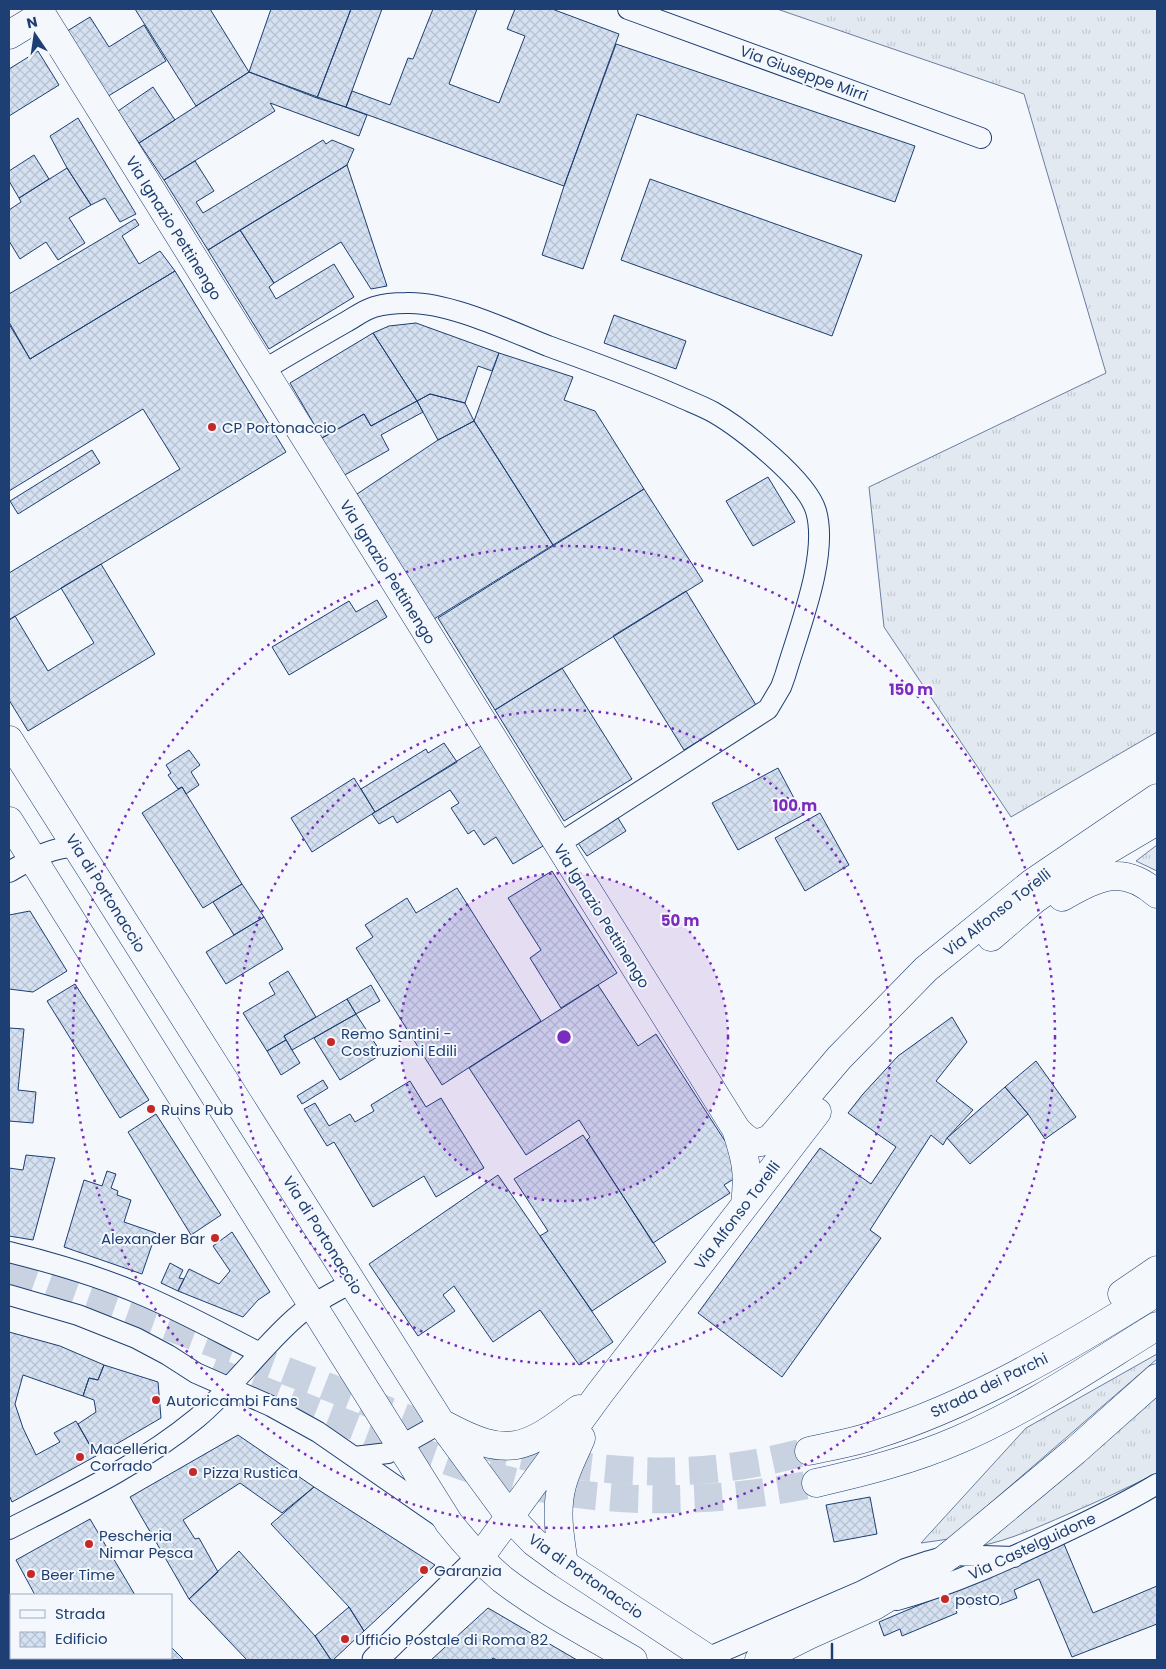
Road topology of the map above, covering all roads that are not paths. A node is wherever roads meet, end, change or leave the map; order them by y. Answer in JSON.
{"nodes":[{"id":1,"x":628,"y":9,"type":"edge"},
{"id":2,"x":47,"y":12,"type":"edge"},
{"id":3,"x":9,"y":35,"type":"edge"},
{"id":4,"x":980,"y":138,"type":"dead end"},
{"id":5,"x":262,"y":371,"type":"junction"},
{"id":6,"x":12,"y":753,"type":"edge"},
{"id":7,"x":1157,"y":798,"type":"edge"},
{"id":8,"x":9,"y":821,"type":"edge"},
{"id":9,"x":1157,"y":821,"type":"edge"},
{"id":10,"x":557,"y":845,"type":"junction"},
{"id":11,"x":76,"y":847,"type":"junction"},
{"id":12,"x":33,"y":859,"type":"junction"},
{"id":13,"x":9,"y":872,"type":"edge"},
{"id":14,"x":1157,"y":894,"type":"edge"},
{"id":15,"x":991,"y":937,"type":"junction"},
{"id":16,"x":736,"y":1129,"type":"junction"},
{"id":17,"x":774,"y":1135,"type":"joint"},
{"id":18,"x":745,"y":1204,"type":"junction"},
{"id":19,"x":9,"y":1252,"type":"edge"},
{"id":20,"x":1157,"y":1270,"type":"edge"},
{"id":21,"x":353,"y":1282,"type":"junction"},
{"id":22,"x":1157,"y":1292,"type":"edge"},
{"id":23,"x":9,"y":1295,"type":"edge"},
{"id":24,"x":312,"y":1306,"type":"junction"},
{"id":25,"x":1157,"y":1326,"type":"edge"},
{"id":26,"x":260,"y":1353,"type":"junction"},
{"id":27,"x":1015,"y":1376,"type":"junction"},
{"id":28,"x":1157,"y":1378,"type":"edge"},
{"id":29,"x":230,"y":1388,"type":"junction"},
{"id":30,"x":600,"y":1393,"type":"junction"},
{"id":31,"x":441,"y":1423,"type":"junction"},
{"id":32,"x":401,"y":1446,"type":"junction"},
{"id":33,"x":809,"y":1451,"type":"tunnel mouth"},
{"id":34,"x":354,"y":1457,"type":"junction"},
{"id":35,"x":816,"y":1484,"type":"tunnel mouth"},
{"id":36,"x":1157,"y":1484,"type":"edge"},
{"id":37,"x":510,"y":1517,"type":"junction"},
{"id":38,"x":449,"y":1523,"type":"junction"},
{"id":39,"x":9,"y":1529,"type":"edge"},
{"id":40,"x":950,"y":1555,"type":"junction"},
{"id":41,"x":480,"y":1557,"type":"junction"},
{"id":42,"x":1014,"y":1557,"type":"junction"},
{"id":43,"x":564,"y":1564,"type":"junction"},
{"id":44,"x":874,"y":1606,"type":"junction"},
{"id":45,"x":709,"y":1659,"type":"edge"},
{"id":46,"x":375,"y":1660,"type":"edge"},
{"id":47,"x":633,"y":1660,"type":"edge"},
{"id":48,"x":759,"y":1660,"type":"edge"}],
"edges":[{"from":1,"to":4,"type":"street","name":"Via Giuseppe Mirri"},
{"from":2,"to":3,"type":"main road"},
{"from":2,"to":5,"type":"main road","name":"Via Ignazio Pettinengo"},
{"from":5,"to":10,"type":"main road","name":"Via Ignazio Pettinengo"},
{"from":5,"to":10,"type":"street"},
{"from":6,"to":11,"type":"main road","name":"Via di Portonaccio"},
{"from":7,"to":17,"type":"main road","name":"Via Alfonso Torelli"},
{"from":8,"to":12,"type":"main road"},
{"from":9,"to":15,"type":"main road"},
{"from":10,"to":16,"type":"main road","name":"Via Ignazio Pettinengo"},
{"from":11,"to":12,"type":"street"},
{"from":11,"to":21,"type":"main road","name":"Via di Portonaccio"},
{"from":12,"to":13,"type":"street"},
{"from":12,"to":24,"type":"main road"},
{"from":14,"to":15,"type":"main road"},
{"from":15,"to":18,"type":"main road","name":"Via Alfonso Torelli"},
{"from":16,"to":17,"type":"main road","name":"Via Ignazio Pettinengo"},
{"from":16,"to":18,"type":"main road","name":"Via Ignazio Pettinengo"},
{"from":18,"to":30,"type":"main road","name":"Via Alfonso Torelli"},
{"from":19,"to":26,"type":"street"},
{"from":20,"to":27,"type":"main road"},
{"from":21,"to":24,"type":"street"},
{"from":21,"to":31,"type":"main road","name":"Via di Portonaccio"},
{"from":22,"to":27,"type":"main road","name":"Strada dei Parchi"},
{"from":23,"to":29,"type":"street"},
{"from":24,"to":26,"type":"street"},
{"from":24,"to":32,"type":"main road"},
{"from":25,"to":35,"type":"main road"},
{"from":26,"to":29,"type":"street"},
{"from":27,"to":33,"type":"main road","name":"Strada dei Parchi"},
{"from":28,"to":40,"type":"main road"},
{"from":29,"to":34,"type":"street"},
{"from":29,"to":39,"type":"street"},
{"from":30,"to":31,"type":"main road"},
{"from":30,"to":37,"type":"main road","name":"Via Alfonso Torelli"},
{"from":30,"to":43,"type":"main road"},
{"from":31,"to":32,"type":"street"},
{"from":31,"to":37,"type":"main road","name":"Via di Portonaccio"},
{"from":32,"to":34,"type":"street"},
{"from":32,"to":38,"type":"main road"},
{"from":34,"to":38,"type":"street"},
{"from":36,"to":42,"type":"street","name":"Via Castelguidone"},
{"from":37,"to":41,"type":"main road","name":"Via Alfonso Torelli"},
{"from":37,"to":43,"type":"main road","name":"Via di Portonaccio"},
{"from":38,"to":41,"type":"main road"},
{"from":40,"to":42,"type":"street","name":"Via Castelguidone"},
{"from":40,"to":44,"type":"main road"},
{"from":40,"to":45,"type":"street","name":"Via Castelguidone"},
{"from":41,"to":46,"type":"street"},
{"from":41,"to":47,"type":"main road"},
{"from":42,"to":44,"type":"street","name":"Via Castelguidone"},
{"from":43,"to":45,"type":"main road","name":"Via di Portonaccio"},
{"from":44,"to":48,"type":"main road"}]}
